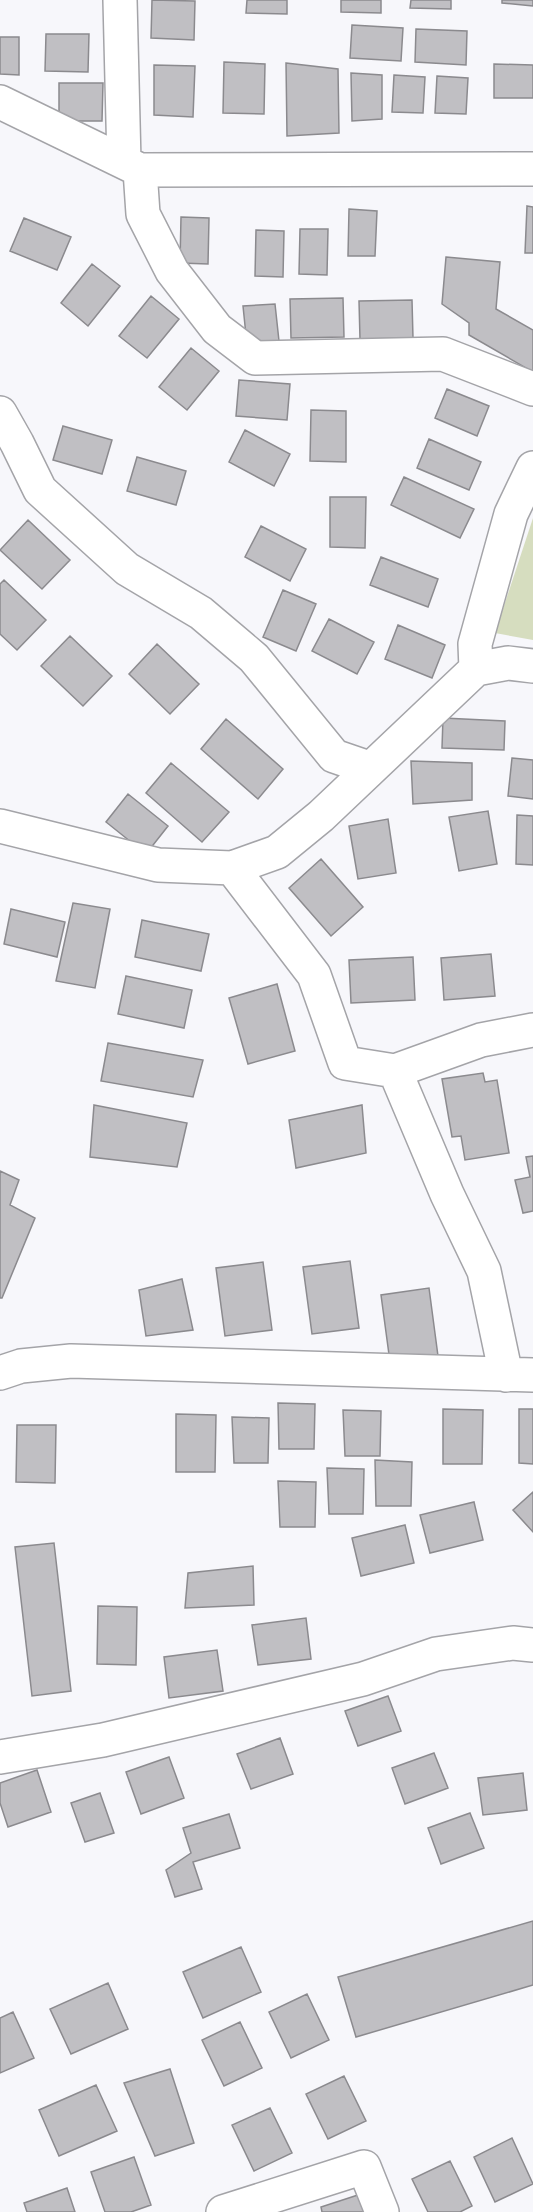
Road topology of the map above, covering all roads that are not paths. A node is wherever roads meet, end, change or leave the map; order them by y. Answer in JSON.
{"nodes":[{"id":1,"x":120,"y":0,"type":"edge"},
{"id":2,"x":0,"y":102,"type":"edge"},
{"id":3,"x":132,"y":166,"type":"junction"},
{"id":4,"x":533,"y":169,"type":"edge"},
{"id":5,"x":533,"y":388,"type":"edge"},
{"id":6,"x":0,"y":413,"type":"edge"},
{"id":7,"x":533,"y":468,"type":"edge"},
{"id":8,"x":533,"y":666,"type":"edge"},
{"id":9,"x":476,"y":669,"type":"junction"},
{"id":10,"x":369,"y":768,"type":"junction"},
{"id":11,"x":0,"y":826,"type":"edge"},
{"id":12,"x":232,"y":868,"type":"junction"},
{"id":13,"x":533,"y":1030,"type":"edge"},
{"id":14,"x":395,"y":1071,"type":"junction"},
{"id":15,"x":0,"y":1373,"type":"edge"},
{"id":16,"x":519,"y":1375,"type":"edge"},
{"id":17,"x":533,"y":1645,"type":"edge"},
{"id":18,"x":0,"y":1757,"type":"edge"},
{"id":19,"x":223,"y":2212,"type":"edge"},
{"id":20,"x":382,"y":2212,"type":"edge"}],
"edges":[{"from":1,"to":3,"type":"street"},
{"from":2,"to":3,"type":"street"},
{"from":3,"to":4,"type":"street"},
{"from":3,"to":5,"type":"street"},
{"from":6,"to":10,"type":"street"},
{"from":7,"to":9,"type":"street"},
{"from":8,"to":9,"type":"street"},
{"from":9,"to":10,"type":"street"},
{"from":10,"to":12,"type":"street"},
{"from":11,"to":12,"type":"street"},
{"from":12,"to":14,"type":"street"},
{"from":13,"to":14,"type":"street"},
{"from":14,"to":16,"type":"street"},
{"from":15,"to":16,"type":"street"},
{"from":17,"to":18,"type":"street"},
{"from":19,"to":20,"type":"street"}]}
